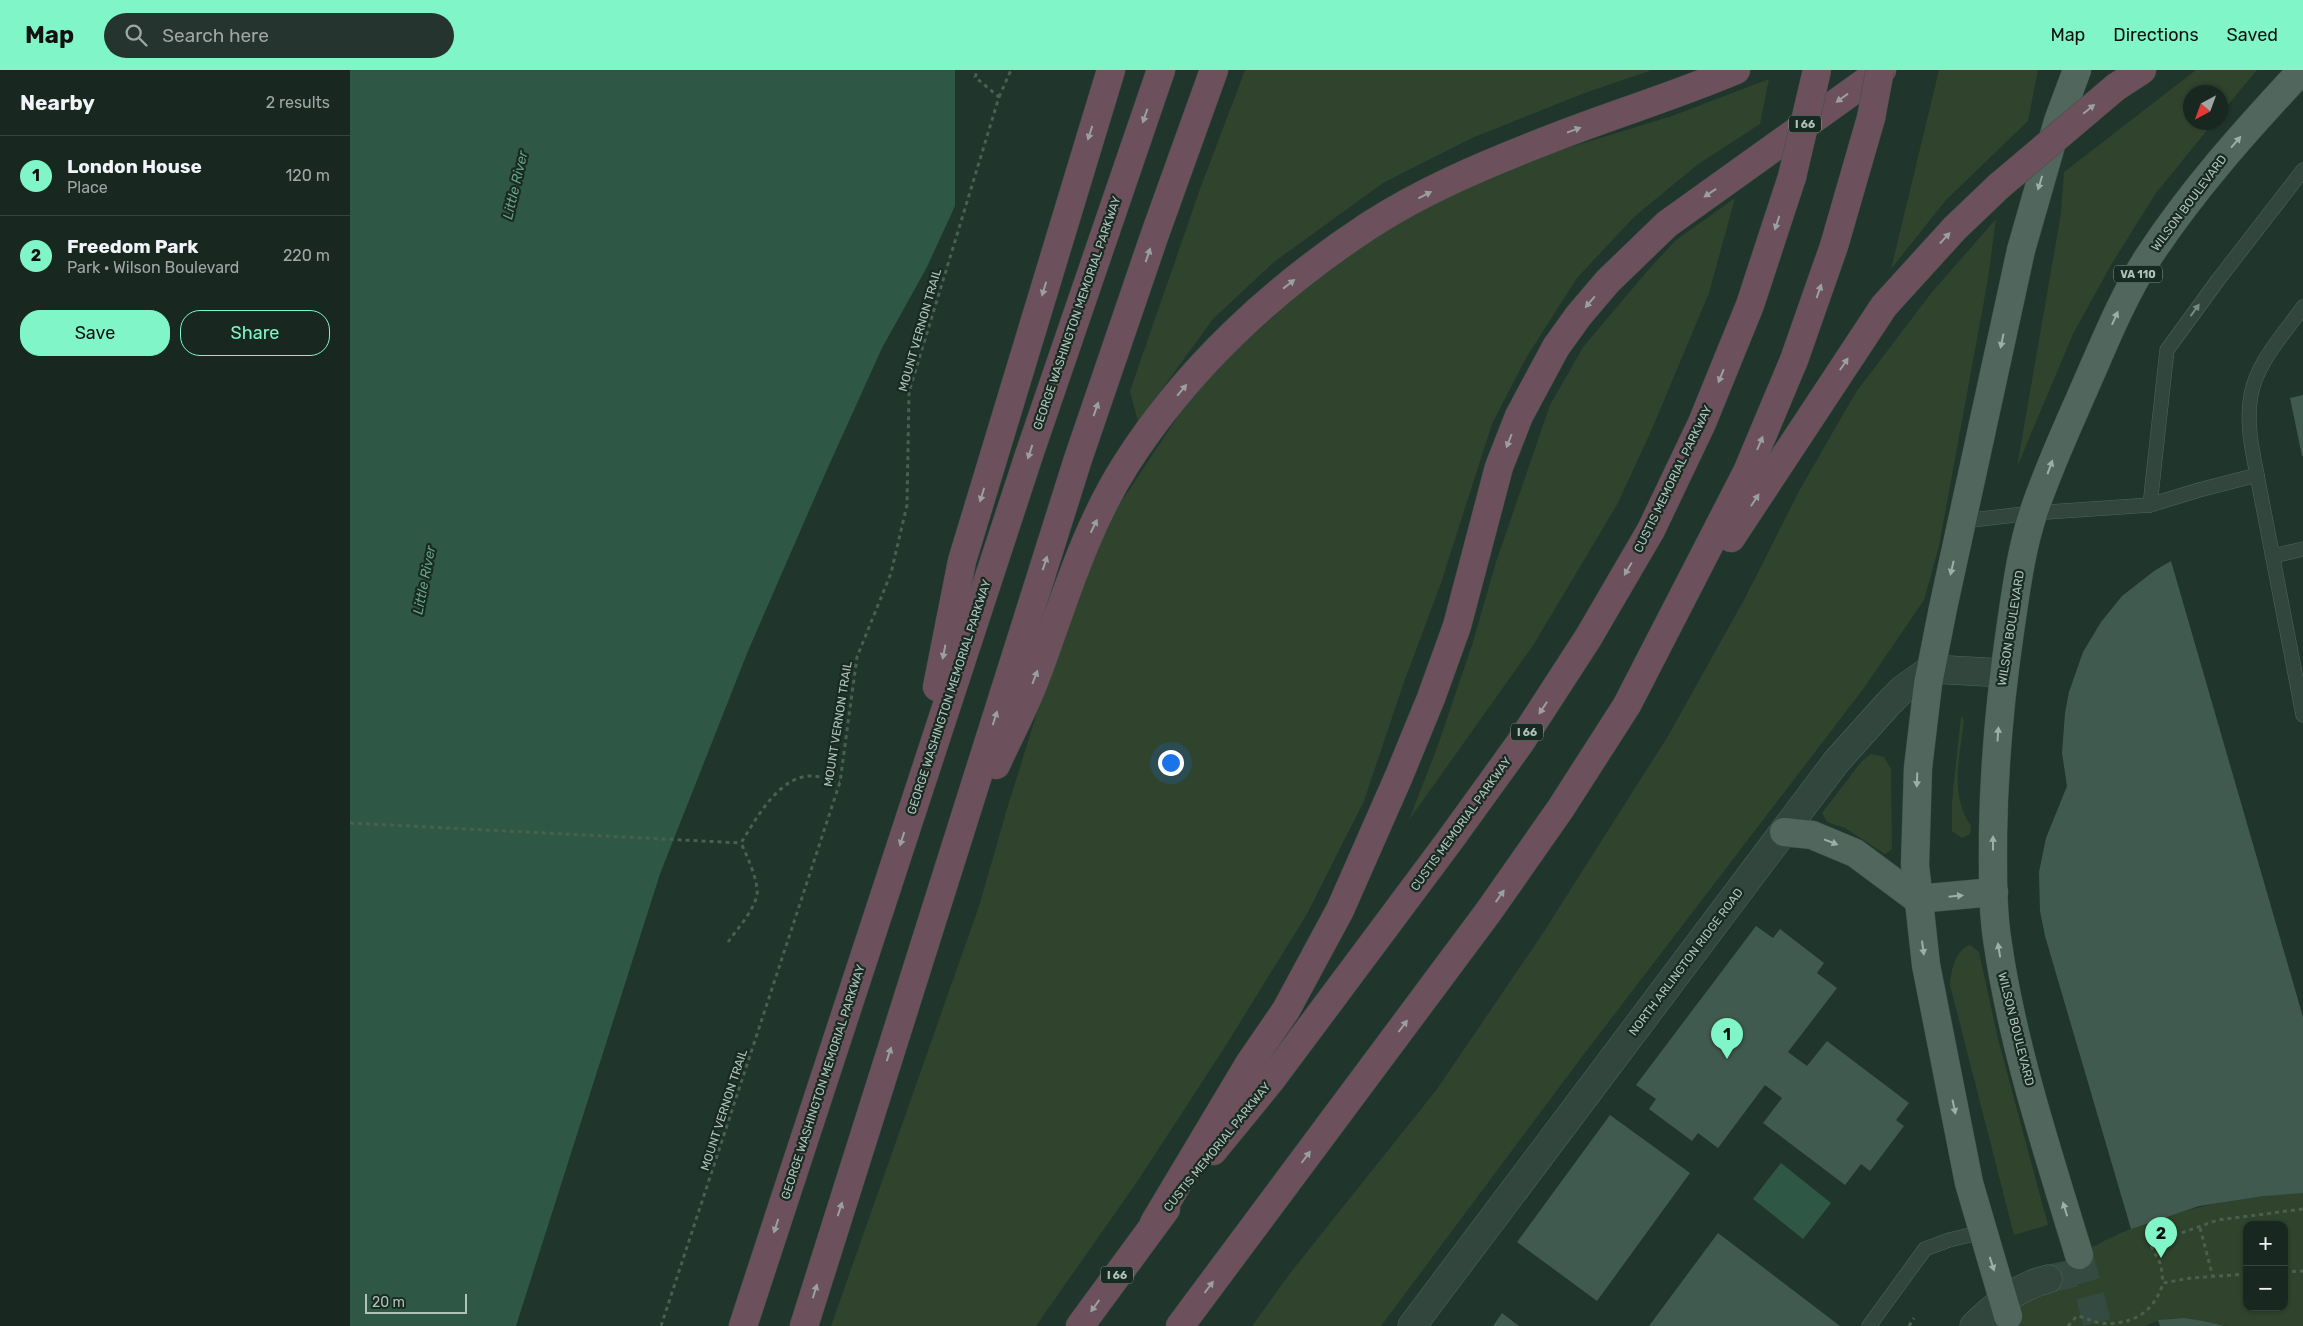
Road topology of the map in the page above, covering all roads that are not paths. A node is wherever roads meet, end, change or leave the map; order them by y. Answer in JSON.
{"nodes":[{"id":1,"x":1111,"y":70,"type":"edge"},
{"id":2,"x":1161,"y":70,"type":"edge"},
{"id":3,"x":1214,"y":70,"type":"edge"},
{"id":4,"x":1736,"y":70,"type":"edge"},
{"id":5,"x":1817,"y":70,"type":"edge"},
{"id":6,"x":1881,"y":70,"type":"edge"},
{"id":7,"x":2077,"y":70,"type":"edge"},
{"id":8,"x":2142,"y":70,"type":"edge"},
{"id":9,"x":2302,"y":70,"type":"edge"},
{"id":10,"x":2303,"y":170,"type":"edge"},
{"id":11,"x":2303,"y":307,"type":"edge"},
{"id":12,"x":2258,"y":476,"type":"junction"},
{"id":13,"x":2150,"y":505,"type":"junction"},
{"id":14,"x":2033,"y":513,"type":"junction"},
{"id":15,"x":1963,"y":521,"type":"junction"},
{"id":16,"x":2303,"y":549,"type":"edge"},
{"id":17,"x":2273,"y":556,"type":"junction"},
{"id":18,"x":1931,"y":669,"type":"junction"},
{"id":19,"x":2004,"y":673,"type":"junction"},
{"id":20,"x":1627,"y":705,"type":"junction"},
{"id":21,"x":2303,"y":715,"type":"edge"},
{"id":22,"x":914,"y":803,"type":"junction"},
{"id":23,"x":1784,"y":832,"type":"junction"},
{"id":24,"x":944,"y":882,"type":"junction"},
{"id":25,"x":1994,"y":892,"type":"junction"},
{"id":26,"x":1917,"y":899,"type":"junction"},
{"id":27,"x":1154,"y":1223,"type":"junction"},
{"id":28,"x":1983,"y":1232,"type":"junction"},
{"id":29,"x":2079,"y":1255,"type":"tunnel mouth"},
{"id":30,"x":2048,"y":1279,"type":"tunnel mouth"},
{"id":31,"x":2006,"y":1308,"type":"junction"},
{"id":32,"x":743,"y":1326,"type":"edge"},
{"id":33,"x":804,"y":1326,"type":"edge"},
{"id":34,"x":1080,"y":1326,"type":"edge"},
{"id":35,"x":1180,"y":1326,"type":"edge"},
{"id":36,"x":1412,"y":1326,"type":"edge"},
{"id":37,"x":1869,"y":1326,"type":"edge"},
{"id":38,"x":1974,"y":1326,"type":"edge"}],
"edges":[{"from":1,"to":22,"type":"highway","one_way":true},
{"from":2,"to":22,"type":"highway","name":"GEORGE WASHINGTON MEMORIAL PARKWAY","one_way":true},
{"from":24,"to":3,"type":"highway","one_way":true},
{"from":24,"to":4,"type":"highway","one_way":true},
{"from":5,"to":27,"type":"highway","name":"CUSTIS MEMORIAL PARKWAY","number":"I 66","one_way":true,"bridge":true},
{"from":20,"to":6,"type":"highway","one_way":true,"bridge":true},
{"from":6,"to":27,"type":"highway","one_way":true},
{"from":7,"to":15,"type":"main road","one_way":true},
{"from":20,"to":8,"type":"highway","one_way":true,"bridge":true},
{"from":14,"to":9,"type":"main road","name":"WILSON BOULEVARD","number":"VA 110","one_way":true},
{"from":13,"to":10,"type":"lane","one_way":true},
{"from":11,"to":12,"type":"lane"},
{"from":12,"to":13,"type":"lane"},
{"from":12,"to":17,"type":"lane"},
{"from":13,"to":14,"type":"lane"},
{"from":14,"to":15,"type":"lane"},
{"from":14,"to":19,"type":"main road","name":"WILSON BOULEVARD","number":"VA 110"},
{"from":15,"to":18,"type":"main road","one_way":true},
{"from":16,"to":17,"type":"lane"},
{"from":17,"to":21,"type":"lane"},
{"from":18,"to":19,"type":"street"},
{"from":18,"to":23,"type":"street","name":"NORTH ARLINGTON RIDGE ROAD"},
{"from":18,"to":26,"type":"main road","one_way":true},
{"from":25,"to":19,"type":"main road","name":"WILSON BOULEVARD","one_way":true},
{"from":35,"to":20,"type":"highway","one_way":true},
{"from":22,"to":32,"type":"highway","name":"GEORGE WASHINGTON MEMORIAL PARKWAY","one_way":true},
{"from":23,"to":26,"type":"main road","one_way":true},
{"from":23,"to":36,"type":"street","name":"NORTH ARLINGTON RIDGE ROAD"},
{"from":33,"to":24,"type":"highway","one_way":true},
{"from":26,"to":25,"type":"main road","one_way":true},
{"from":29,"to":25,"type":"main road","name":"WILSON BOULEVARD","one_way":true},
{"from":26,"to":28,"type":"main road","one_way":true},
{"from":27,"to":34,"type":"highway","name":"CUSTIS MEMORIAL PARKWAY","number":"I 66","one_way":true},
{"from":28,"to":31,"type":"main road","one_way":true},
{"from":28,"to":37,"type":"lane"},
{"from":30,"to":31,"type":"street"},
{"from":31,"to":38,"type":"street"}]}
